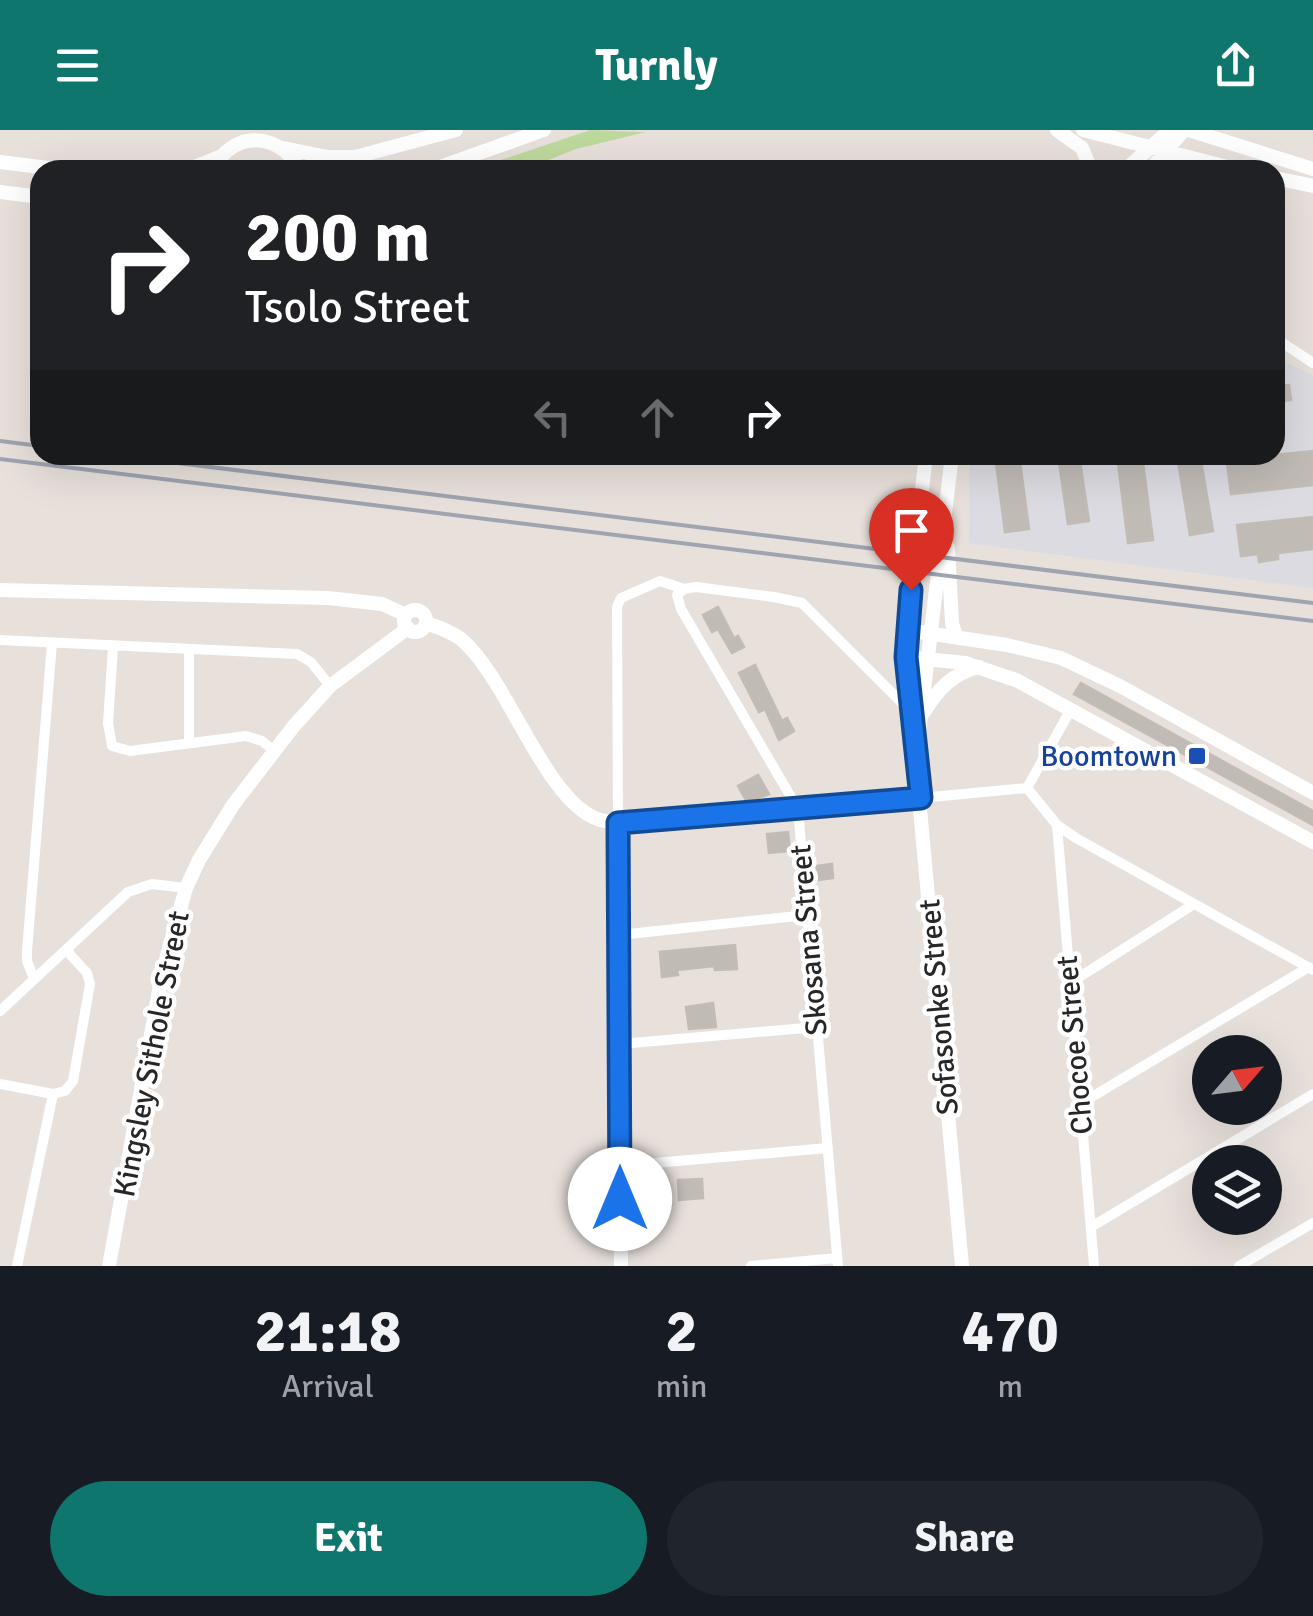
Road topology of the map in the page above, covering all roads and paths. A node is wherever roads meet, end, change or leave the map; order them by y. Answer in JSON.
{"nodes":[{"id":1,"x":456,"y":130,"type":"edge"},
{"id":2,"x":544,"y":130,"type":"edge"},
{"id":3,"x":1057,"y":130,"type":"edge"},
{"id":4,"x":1083,"y":130,"type":"edge"},
{"id":5,"x":1170,"y":130,"type":"edge"},
{"id":6,"x":1187,"y":130,"type":"edge"},
{"id":7,"x":1218,"y":130,"type":"edge"},
{"id":8,"x":1230,"y":142,"type":"junction"},
{"id":9,"x":283,"y":148,"type":"junction"},
{"id":10,"x":1149,"y":148,"type":"junction"},
{"id":11,"x":1167,"y":153,"type":"junction"},
{"id":12,"x":219,"y":160,"type":"edge"},
{"id":13,"x":292,"y":160,"type":"edge"},
{"id":14,"x":466,"y":160,"type":"edge"},
{"id":15,"x":1087,"y":160,"type":"edge"},
{"id":16,"x":1136,"y":160,"type":"edge"},
{"id":17,"x":1160,"y":160,"type":"edge"},
{"id":18,"x":1197,"y":160,"type":"edge"},
{"id":19,"x":0,"y":162,"type":"edge"},
{"id":20,"x":30,"y":166,"type":"edge"},
{"id":21,"x":1313,"y":169,"type":"edge"},
{"id":22,"x":1285,"y":183,"type":"edge"},
{"id":23,"x":1312,"y":186,"type":"edge"},
{"id":24,"x":0,"y":192,"type":"edge"},
{"id":25,"x":30,"y":196,"type":"edge"},
{"id":26,"x":1285,"y":345,"type":"edge"},
{"id":27,"x":1313,"y":363,"type":"edge"},
{"id":28,"x":925,"y":465,"type":"edge"},
{"id":29,"x":951,"y":465,"type":"edge"},
{"id":30,"x":945,"y":544,"type":"junction"},
{"id":31,"x":684,"y":589,"type":"junction"},
{"id":32,"x":0,"y":590,"type":"edge"},
{"id":33,"x":407,"y":621,"type":"junction"},
{"id":34,"x":907,"y":624,"type":"junction"},
{"id":35,"x":933,"y":628,"type":"junction"},
{"id":36,"x":954,"y":630,"type":"junction"},
{"id":37,"x":0,"y":640,"type":"edge"},
{"id":38,"x":52,"y":643,"type":"junction"},
{"id":39,"x":112,"y":647,"type":"junction"},
{"id":40,"x":188,"y":649,"type":"junction"},
{"id":41,"x":906,"y":657,"type":"junction"},
{"id":42,"x":928,"y":658,"type":"junction"},
{"id":43,"x":980,"y":667,"type":"junction"},
{"id":44,"x":330,"y":686,"type":"junction"},
{"id":45,"x":1071,"y":709,"type":"junction"},
{"id":46,"x":917,"y":714,"type":"junction"},
{"id":47,"x":189,"y":743,"type":"junction"},
{"id":48,"x":272,"y":750,"type":"junction"},
{"id":49,"x":1027,"y":788,"type":"junction"},
{"id":50,"x":1313,"y":793,"type":"edge"},
{"id":51,"x":921,"y":798,"type":"junction"},
{"id":52,"x":798,"y":809,"type":"junction"},
{"id":53,"x":618,"y":823,"type":"junction"},
{"id":54,"x":1056,"y":825,"type":"junction"},
{"id":55,"x":1313,"y":842,"type":"edge"},
{"id":56,"x":186,"y":888,"type":"junction"},
{"id":57,"x":1194,"y":904,"type":"junction"},
{"id":58,"x":807,"y":915,"type":"junction"},
{"id":59,"x":619,"y":935,"type":"junction"},
{"id":60,"x":66,"y":950,"type":"junction"},
{"id":61,"x":1311,"y":968,"type":"edge"},
{"id":62,"x":34,"y":979,"type":"junction"},
{"id":63,"x":1070,"y":984,"type":"junction"},
{"id":64,"x":0,"y":1011,"type":"edge"},
{"id":65,"x":817,"y":1027,"type":"junction"},
{"id":66,"x":620,"y":1044,"type":"junction"},
{"id":67,"x":0,"y":1084,"type":"edge"},
{"id":68,"x":53,"y":1094,"type":"junction"},
{"id":69,"x":1313,"y":1094,"type":"edge"},
{"id":70,"x":1080,"y":1104,"type":"junction"},
{"id":71,"x":828,"y":1148,"type":"junction"},
{"id":72,"x":620,"y":1166,"type":"junction"},
{"id":73,"x":1313,"y":1222,"type":"edge"},
{"id":74,"x":1091,"y":1227,"type":"junction"},
{"id":75,"x":838,"y":1262,"type":"edge"},
{"id":76,"x":18,"y":1266,"type":"edge"},
{"id":77,"x":109,"y":1266,"type":"edge"},
{"id":78,"x":621,"y":1266,"type":"edge"},
{"id":79,"x":750,"y":1266,"type":"edge"},
{"id":80,"x":962,"y":1266,"type":"edge"},
{"id":81,"x":1094,"y":1266,"type":"edge"},
{"id":82,"x":1238,"y":1266,"type":"edge"}],
"edges":[{"from":1,"to":9,"type":"main road"},
{"from":2,"to":14,"type":"main road"},
{"from":3,"to":15,"type":"main road"},
{"from":4,"to":10,"type":"main road"},
{"from":5,"to":10,"type":"main road"},
{"from":6,"to":8,"type":"main road"},
{"from":6,"to":11,"type":"main road"},
{"from":7,"to":8,"type":"main road"},
{"from":8,"to":21,"type":"main road"},
{"from":9,"to":12,"type":"main road"},
{"from":9,"to":13,"type":"main road"},
{"from":10,"to":11,"type":"main road"},
{"from":10,"to":16,"type":"main road"},
{"from":11,"to":17,"type":"main road"},
{"from":11,"to":18,"type":"main road"},
{"from":19,"to":20,"type":"main road"},
{"from":22,"to":23,"type":"main road"},
{"from":24,"to":25,"type":"main road"},
{"from":26,"to":27,"type":"street"},
{"from":28,"to":34,"type":"main road","name":"Sofasonke Street"},
{"from":29,"to":30,"type":"main road","name":"Sofasonke Street"},
{"from":30,"to":35,"type":"main road","name":"Sofasonke Street"},
{"from":30,"to":36,"type":"main road"},
{"from":31,"to":46,"type":"street"},
{"from":31,"to":52,"type":"street","name":"Skosana Street"},
{"from":31,"to":53,"type":"street"},
{"from":32,"to":33,"type":"main road"},
{"from":33,"to":44,"type":"main road","name":"Kingsley Sithole Street"},
{"from":33,"to":53,"type":"main road"},
{"from":34,"to":35,"type":"main road"},
{"from":34,"to":41,"type":"main road","name":"Sofasonke Street"},
{"from":35,"to":36,"type":"main road"},
{"from":35,"to":42,"type":"main road","name":"Sofasonke Street"},
{"from":36,"to":50,"type":"main road"},
{"from":37,"to":38,"type":"street"},
{"from":38,"to":39,"type":"street"},
{"from":38,"to":62,"type":"street"},
{"from":39,"to":40,"type":"street"},
{"from":39,"to":47,"type":"street"},
{"from":40,"to":44,"type":"street"},
{"from":40,"to":47,"type":"street"},
{"from":41,"to":42,"type":"main road"},
{"from":41,"to":46,"type":"main road","name":"Sofasonke Street"},
{"from":42,"to":43,"type":"main road"},
{"from":42,"to":46,"type":"main road","name":"Sofasonke Street"},
{"from":43,"to":45,"type":"main road"},
{"from":43,"to":46,"type":"main road"},
{"from":44,"to":48,"type":"main road","name":"Kingsley Sithole Street"},
{"from":45,"to":49,"type":"street"},
{"from":45,"to":55,"type":"main road"},
{"from":46,"to":51,"type":"main road","name":"Sofasonke Street"},
{"from":47,"to":48,"type":"street"},
{"from":48,"to":56,"type":"main road","name":"Kingsley Sithole Street"},
{"from":49,"to":51,"type":"street"},
{"from":49,"to":54,"type":"street"},
{"from":51,"to":52,"type":"main road"},
{"from":51,"to":80,"type":"main road","name":"Sofasonke Street"},
{"from":52,"to":53,"type":"main road"},
{"from":52,"to":58,"type":"street","name":"Skosana Street"},
{"from":53,"to":59,"type":"main road"},
{"from":54,"to":57,"type":"street"},
{"from":54,"to":63,"type":"street","name":"Chocoe Street"},
{"from":56,"to":60,"type":"street"},
{"from":56,"to":77,"type":"main road","name":"Kingsley Sithole Street"},
{"from":57,"to":61,"type":"street"},
{"from":57,"to":63,"type":"street"},
{"from":58,"to":59,"type":"street"},
{"from":58,"to":65,"type":"street","name":"Skosana Street"},
{"from":59,"to":66,"type":"main road"},
{"from":60,"to":62,"type":"street"},
{"from":60,"to":68,"type":"street"},
{"from":61,"to":70,"type":"street"},
{"from":62,"to":64,"type":"street"},
{"from":63,"to":70,"type":"street","name":"Chocoe Street"},
{"from":65,"to":66,"type":"street"},
{"from":65,"to":71,"type":"street","name":"Skosana Street"},
{"from":66,"to":72,"type":"main road"},
{"from":67,"to":68,"type":"street"},
{"from":68,"to":76,"type":"street"},
{"from":69,"to":74,"type":"street"},
{"from":70,"to":74,"type":"street","name":"Chocoe Street"},
{"from":71,"to":72,"type":"street"},
{"from":71,"to":75,"type":"street","name":"Skosana Street"},
{"from":72,"to":78,"type":"main road"},
{"from":73,"to":82,"type":"street"},
{"from":74,"to":81,"type":"street","name":"Chocoe Street"},
{"from":75,"to":79,"type":"street"}]}
